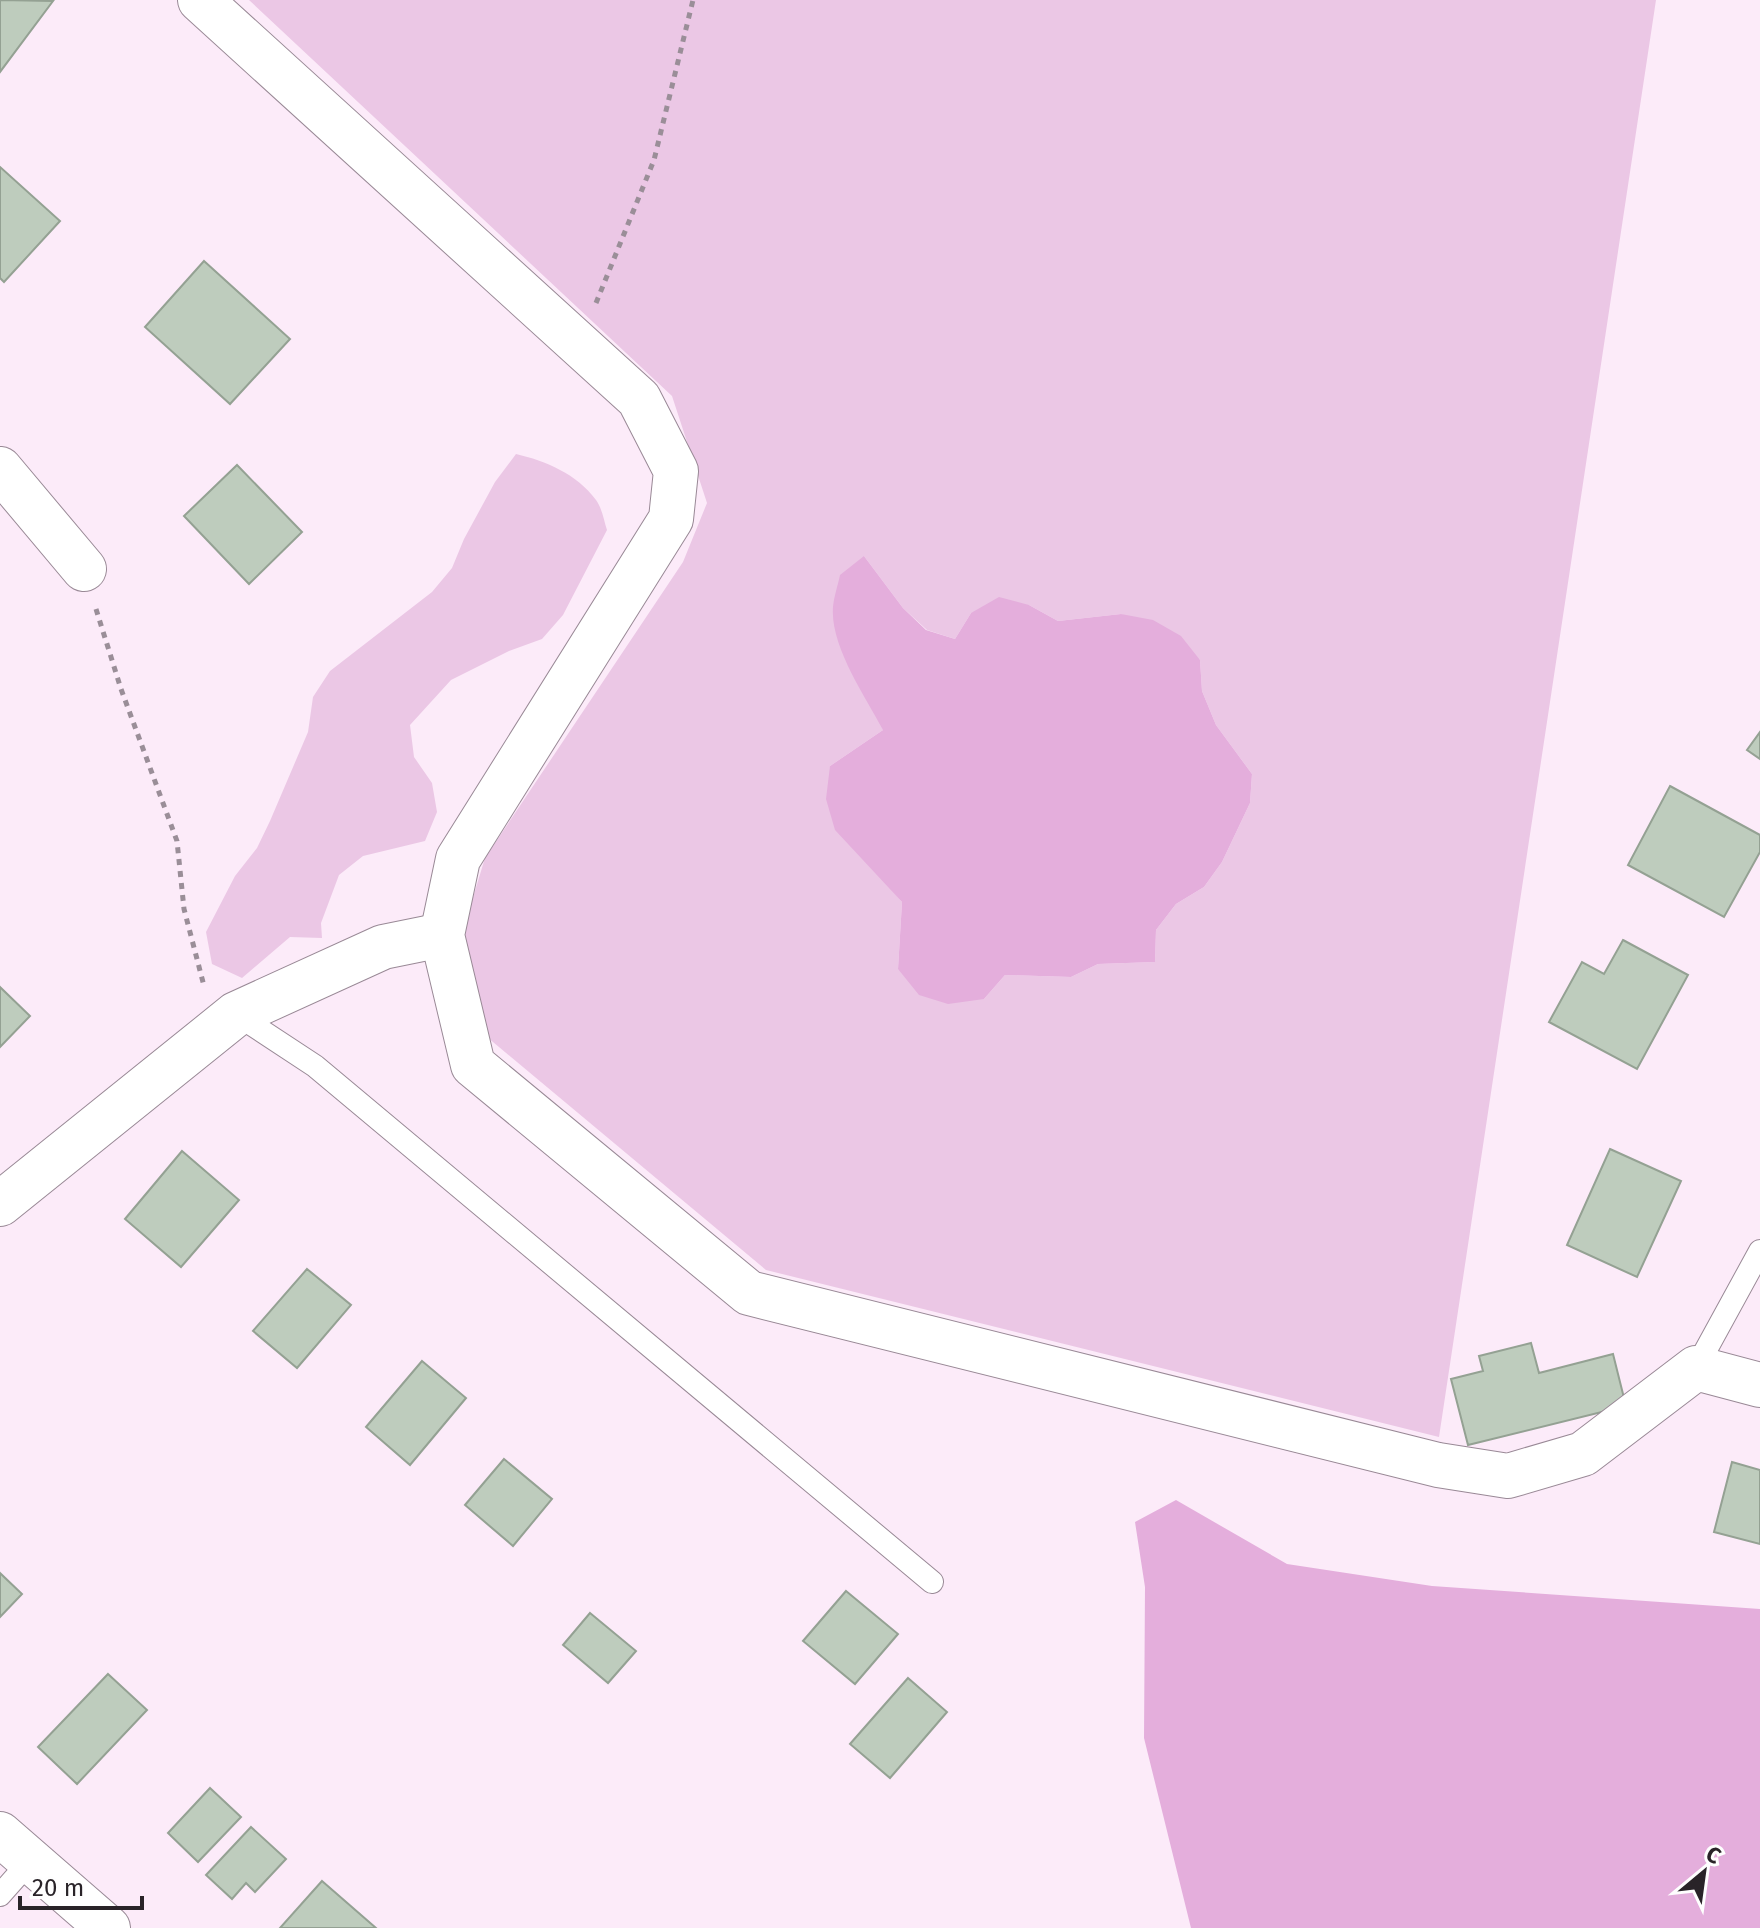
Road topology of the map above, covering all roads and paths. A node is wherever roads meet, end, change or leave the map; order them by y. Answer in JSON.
{"nodes":[{"id":1,"x":200,"y":0,"type":"edge"},
{"id":2,"x":693,"y":0,"type":"edge"},
{"id":3,"x":596,"y":304,"type":"dead end"},
{"id":4,"x":0,"y":469,"type":"edge"},
{"id":5,"x":84,"y":569,"type":"joint"},
{"id":6,"x":442,"y":935,"type":"junction"},
{"id":7,"x":236,"y":1014,"type":"junction"},
{"id":8,"x":0,"y":1204,"type":"edge"},
{"id":9,"x":1760,"y":1251,"type":"edge"},
{"id":10,"x":1696,"y":1368,"type":"junction"},
{"id":11,"x":1760,"y":1385,"type":"edge"},
{"id":12,"x":932,"y":1582,"type":"dead end"},
{"id":13,"x":15,"y":1847,"type":"edge"},
{"id":14,"x":0,"y":1895,"type":"edge"},
{"id":15,"x":108,"y":1928,"type":"edge"}],
"edges":[{"from":1,"to":6,"type":"street"},
{"from":2,"to":3,"type":"path"},
{"from":4,"to":5,"type":"street"},
{"from":5,"to":7,"type":"path"},
{"from":6,"to":7,"type":"street"},
{"from":6,"to":10,"type":"street"},
{"from":7,"to":8,"type":"street"},
{"from":7,"to":12,"type":"lane"},
{"from":9,"to":10,"type":"lane"},
{"from":10,"to":11,"type":"street"},
{"from":13,"to":14,"type":"lane"},
{"from":13,"to":15,"type":"street"}]}
